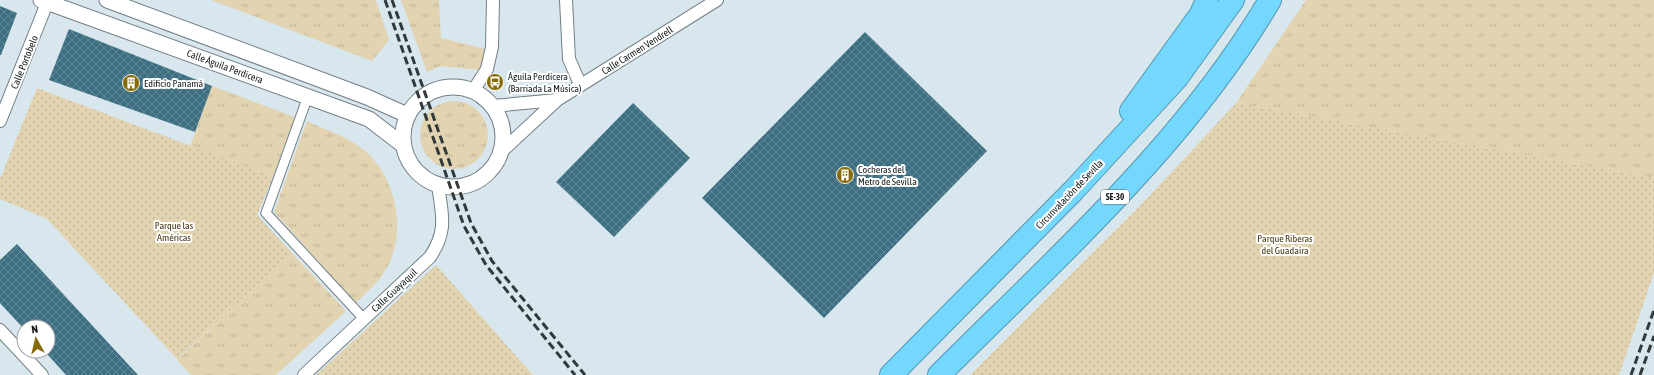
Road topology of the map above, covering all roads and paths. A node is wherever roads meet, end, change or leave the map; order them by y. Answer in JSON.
{"nodes":[{"id":1,"x":107,"y":0,"type":"edge"},
{"id":2,"x":492,"y":0,"type":"edge"},
{"id":3,"x":566,"y":0,"type":"edge"},
{"id":4,"x":717,"y":0,"type":"edge"},
{"id":5,"x":1207,"y":0,"type":"edge"},
{"id":6,"x":1233,"y":0,"type":"edge"},
{"id":7,"x":1270,"y":0,"type":"edge"},
{"id":8,"x":44,"y":1,"type":"edge"},
{"id":9,"x":580,"y":84,"type":"junction"},
{"id":10,"x":473,"y":91,"type":"junction"},
{"id":11,"x":308,"y":96,"type":"junction"},
{"id":12,"x":557,"y":100,"type":"junction"},
{"id":13,"x":492,"y":106,"type":"junction"},
{"id":14,"x":407,"y":115,"type":"junction"},
{"id":15,"x":0,"y":121,"type":"edge"},
{"id":16,"x":403,"y":145,"type":"junction"},
{"id":17,"x":501,"y":152,"type":"junction"},
{"id":18,"x":438,"y":185,"type":"junction"},
{"id":19,"x":1073,"y":191,"type":"junction"},
{"id":20,"x":364,"y":319,"type":"junction"},
{"id":21,"x":0,"y":330,"type":"edge"},
{"id":22,"x":42,"y":375,"type":"edge"},
{"id":23,"x":304,"y":375,"type":"edge"},
{"id":24,"x":891,"y":375,"type":"edge"},
{"id":25,"x":939,"y":375,"type":"edge"}],
"edges":[{"from":1,"to":14,"type":"street","name":"Calle Águila Perdicera"},
{"from":2,"to":10,"type":"street"},
{"from":3,"to":9,"type":"street"},
{"from":4,"to":9,"type":"street","name":"Calle Carmen Vendrell"},
{"from":5,"to":19,"type":"highway"},
{"from":6,"to":19,"type":"highway","name":"Circunvalación de Sevilla"},
{"from":7,"to":25,"type":"highway","number":"SE-30"},
{"from":8,"to":11,"type":"street","name":"Calle Águila Perdicera"},
{"from":8,"to":15,"type":"street","name":"Calle Portobelo"},
{"from":9,"to":12,"type":"street","name":"Calle Carmen Vendrell"},
{"from":10,"to":13,"type":"street"},
{"from":10,"to":14,"type":"street"},
{"from":11,"to":16,"type":"street","name":"Calle Águila Perdicera"},
{"from":11,"to":20,"type":"street"},
{"from":12,"to":13,"type":"street","name":"Calle Carmen Vendrell"},
{"from":12,"to":17,"type":"street","name":"Calle Carmen Vendrell"},
{"from":13,"to":17,"type":"street"},
{"from":14,"to":16,"type":"street"},
{"from":16,"to":18,"type":"street"},
{"from":17,"to":18,"type":"street"},
{"from":18,"to":20,"type":"street","name":"Calle Guayaquil"},
{"from":19,"to":24,"type":"highway","name":"Circunvalación de Sevilla"},
{"from":20,"to":23,"type":"street","name":"Calle Guayaquil"},
{"from":21,"to":22,"type":"street"}]}
